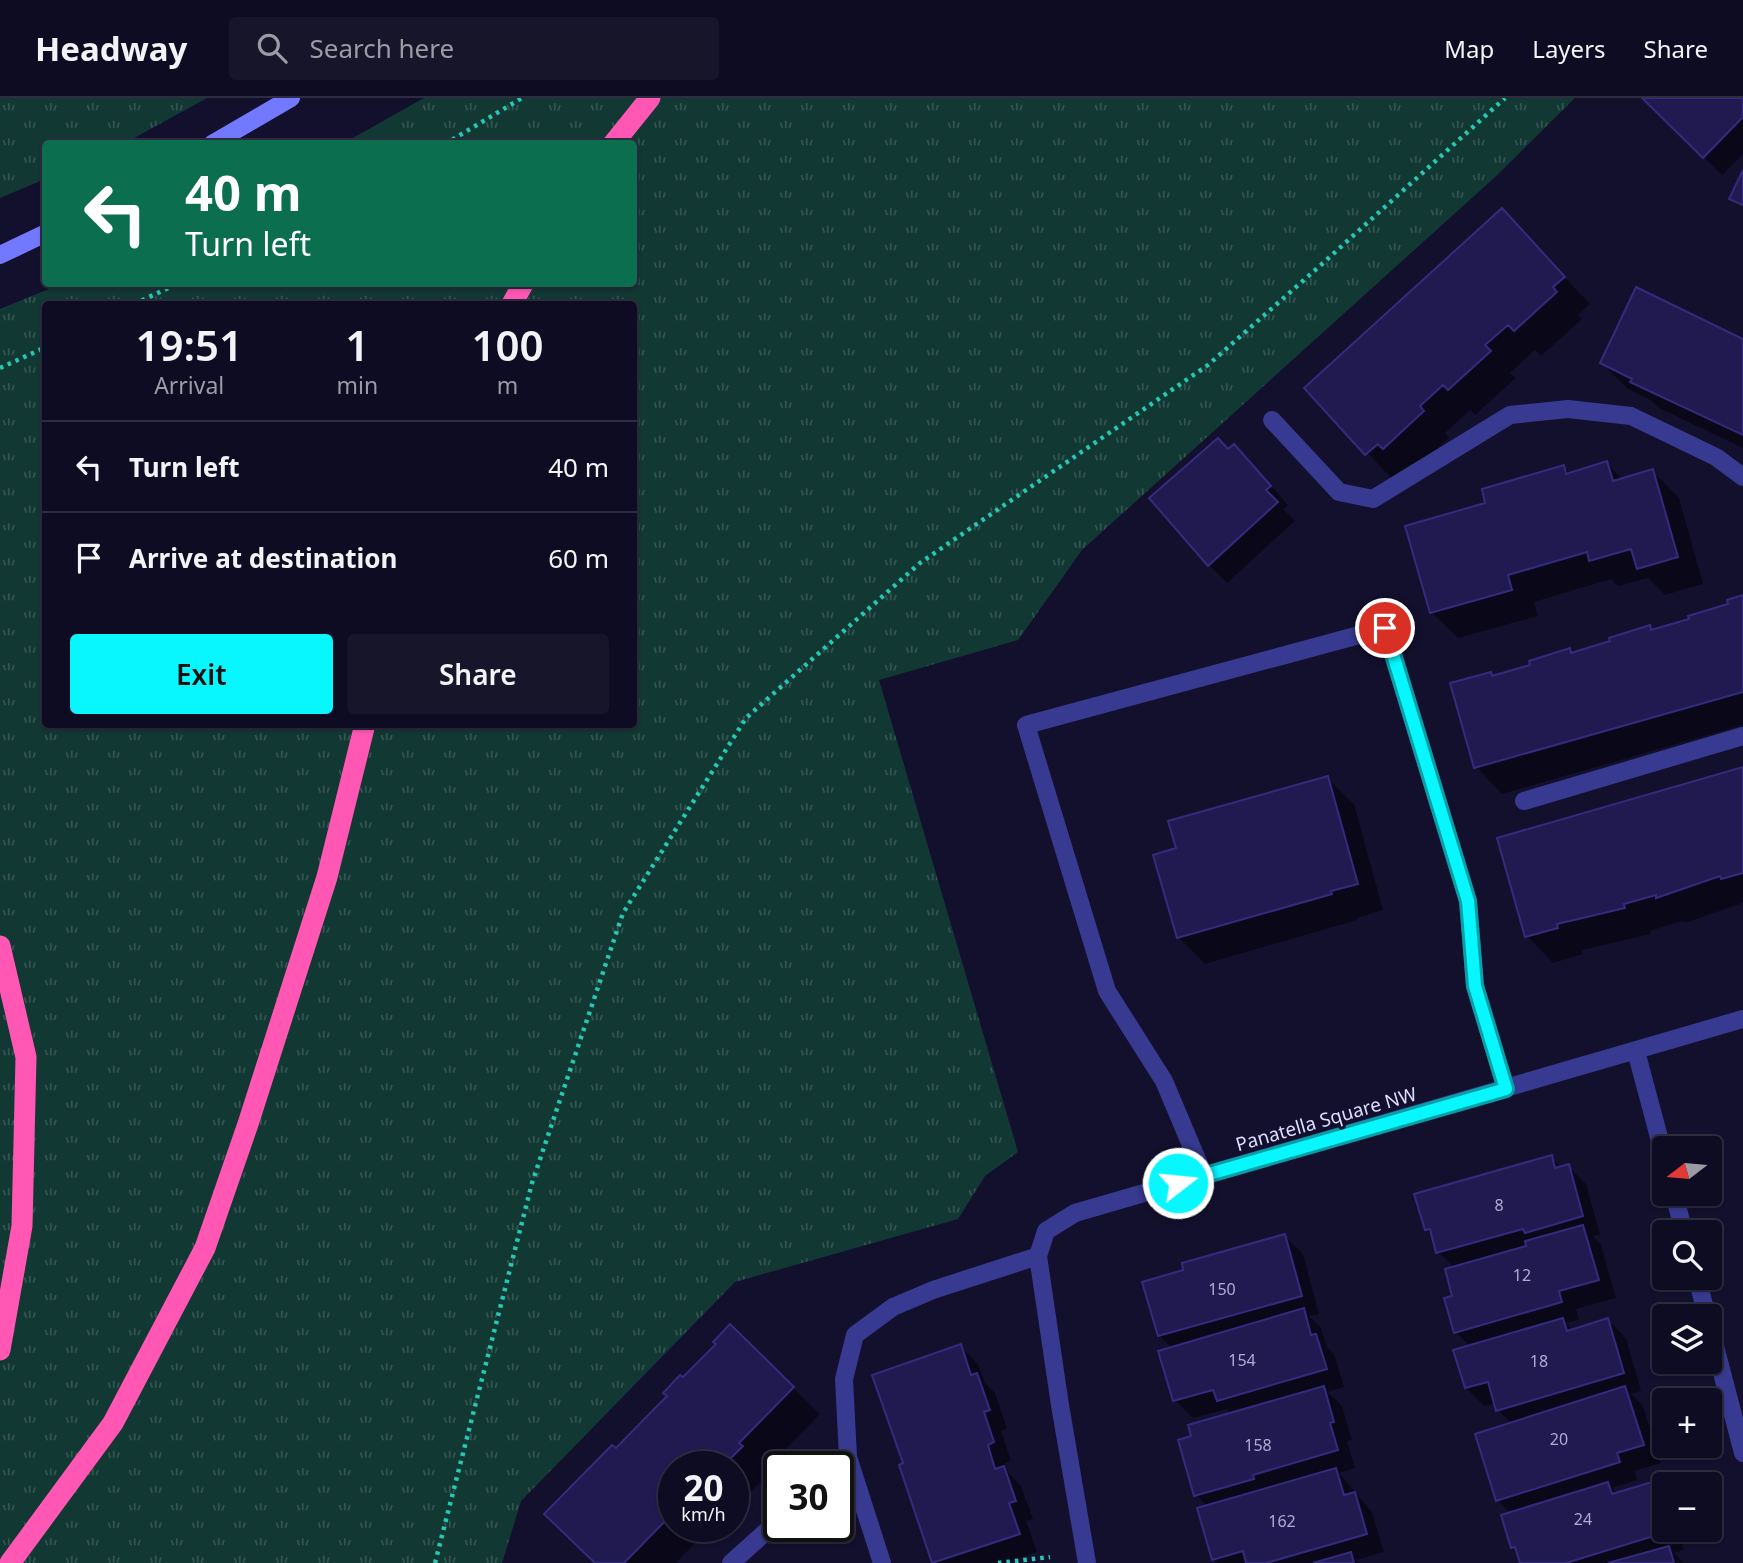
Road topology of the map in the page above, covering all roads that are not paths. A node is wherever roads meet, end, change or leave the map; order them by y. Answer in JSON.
{"nodes":[{"id":1,"x":291,"y":98,"type":"edge"},
{"id":2,"x":650,"y":98,"type":"edge"},
{"id":3,"x":219,"y":140,"type":"edge"},
{"id":4,"x":616,"y":140,"type":"edge"},
{"id":5,"x":42,"y":235,"type":"edge"},
{"id":6,"x":0,"y":256,"type":"edge"},
{"id":7,"x":1272,"y":420,"type":"dead end"},
{"id":8,"x":1743,"y":477,"type":"edge"},
{"id":9,"x":364,"y":728,"type":"edge"},
{"id":10,"x":1743,"y":737,"type":"edge"},
{"id":11,"x":1524,"y":801,"type":"dead end"},
{"id":12,"x":0,"y":946,"type":"edge"},
{"id":13,"x":1743,"y":1019,"type":"edge"},
{"id":14,"x":1636,"y":1051,"type":"junction"},
{"id":15,"x":1506,"y":1089,"type":"junction"},
{"id":16,"x":1659,"y":1136,"type":"edge"},
{"id":17,"x":1204,"y":1176,"type":"junction"},
{"id":18,"x":1038,"y":1256,"type":"junction"},
{"id":19,"x":0,"y":1350,"type":"edge"},
{"id":20,"x":1722,"y":1373,"type":"edge"},
{"id":21,"x":843,"y":1451,"type":"edge"},
{"id":22,"x":1743,"y":1453,"type":"edge"},
{"id":23,"x":854,"y":1490,"type":"edge"},
{"id":24,"x":763,"y":1534,"type":"edge"},
{"id":25,"x":10,"y":1563,"type":"edge"},
{"id":26,"x":731,"y":1563,"type":"edge"},
{"id":27,"x":883,"y":1563,"type":"edge"},
{"id":28,"x":1087,"y":1563,"type":"edge"}],
"edges":[{"from":1,"to":3,"type":"main road"},
{"from":2,"to":4,"type":"highway"},
{"from":5,"to":6,"type":"main road"},
{"from":7,"to":8,"type":"street"},
{"from":9,"to":25,"type":"highway"},
{"from":10,"to":11,"type":"street"},
{"from":12,"to":19,"type":"highway"},
{"from":13,"to":14,"type":"street","name":"Panatella Square NW"},
{"from":14,"to":15,"type":"street","name":"Panatella Square NW"},
{"from":14,"to":16,"type":"street"},
{"from":15,"to":17,"type":"street","name":"Panatella Square NW"},
{"from":15,"to":17,"type":"street"},
{"from":17,"to":18,"type":"street","name":"Panatella Square NW"},
{"from":18,"to":21,"type":"street"},
{"from":18,"to":28,"type":"street"},
{"from":20,"to":22,"type":"street"},
{"from":23,"to":27,"type":"street"},
{"from":24,"to":26,"type":"street"}]}
